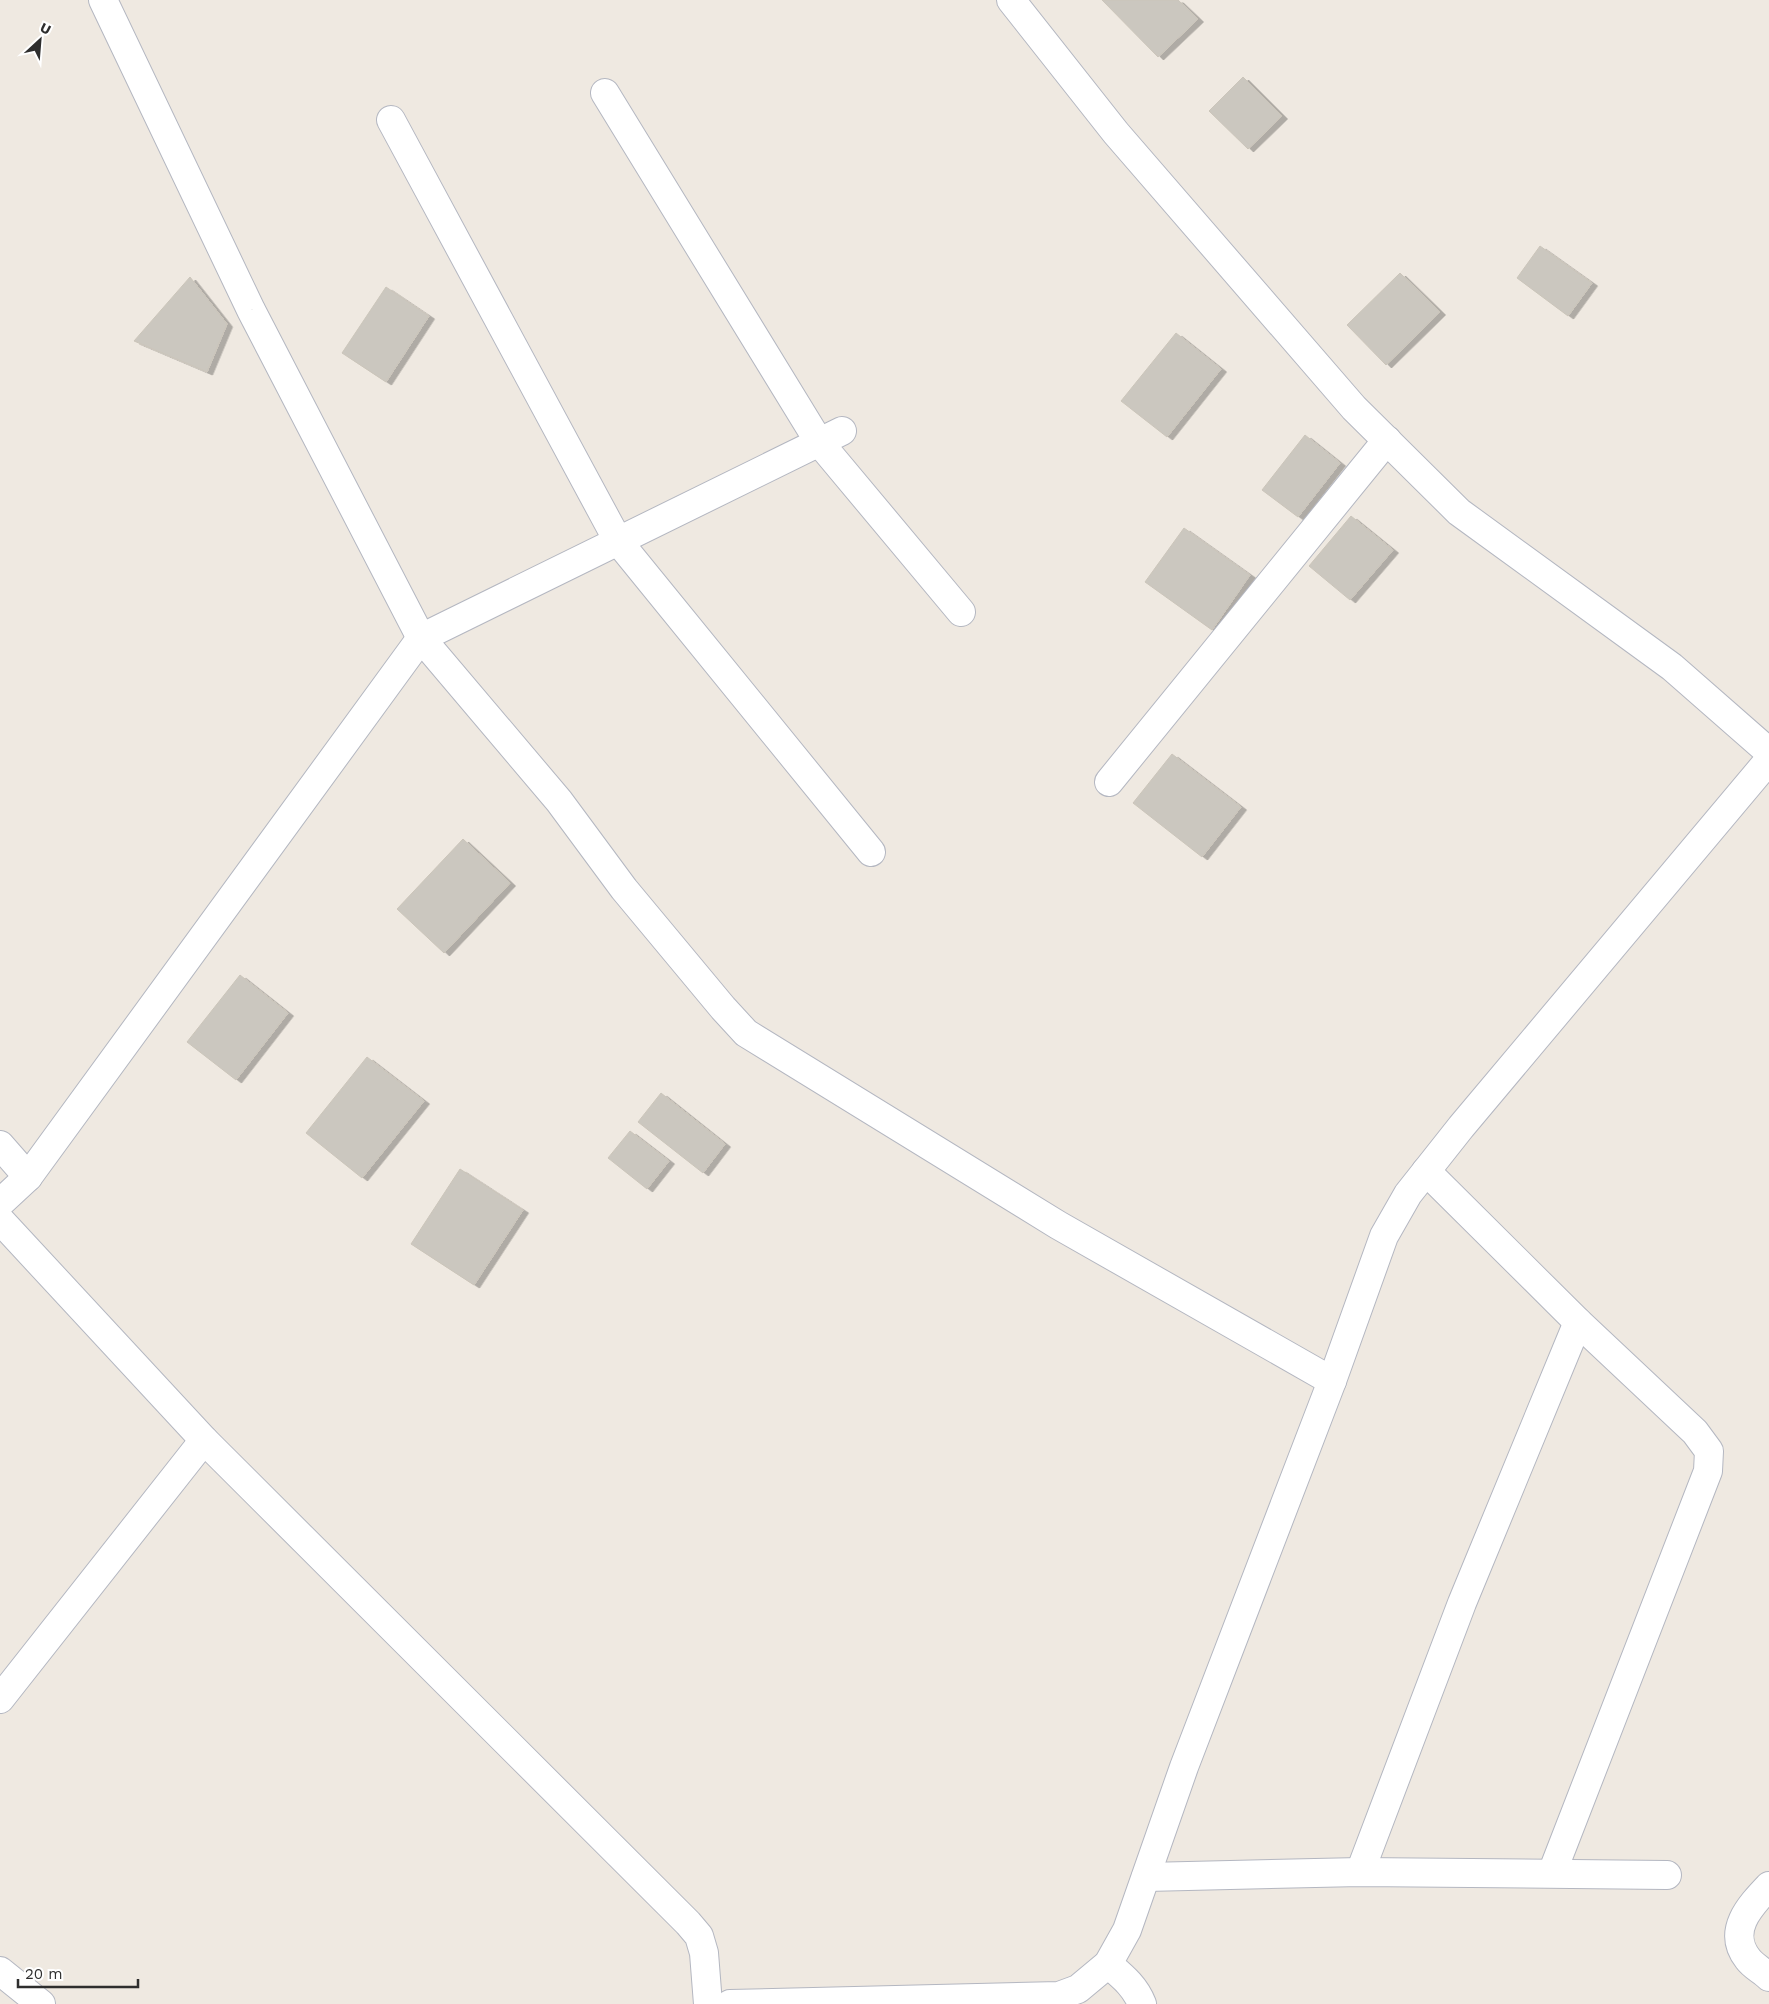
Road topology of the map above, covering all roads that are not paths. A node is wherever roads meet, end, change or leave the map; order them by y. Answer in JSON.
{"nodes":[{"id":1,"x":103,"y":0,"type":"edge"},
{"id":2,"x":1011,"y":0,"type":"edge"},
{"id":3,"x":605,"y":93,"type":"dead end"},
{"id":4,"x":391,"y":120,"type":"dead end"},
{"id":5,"x":831,"y":436,"type":"junction"},
{"id":6,"x":1388,"y":440,"type":"junction"},
{"id":7,"x":618,"y":541,"type":"junction"},
{"id":8,"x":960,"y":612,"type":"dead end"},
{"id":9,"x":421,"y":638,"type":"junction"},
{"id":10,"x":1769,"y":752,"type":"edge"},
{"id":11,"x":1769,"y":760,"type":"edge"},
{"id":12,"x":1109,"y":782,"type":"dead end"},
{"id":13,"x":872,"y":852,"type":"dead end"},
{"id":14,"x":0,"y":1145,"type":"edge"},
{"id":15,"x":1426,"y":1171,"type":"junction"},
{"id":16,"x":28,"y":1177,"type":"junction"},
{"id":17,"x":0,"y":1204,"type":"edge"},
{"id":18,"x":0,"y":1220,"type":"edge"},
{"id":19,"x":1578,"y":1322,"type":"junction"},
{"id":20,"x":1332,"y":1381,"type":"junction"},
{"id":21,"x":204,"y":1440,"type":"junction"},
{"id":22,"x":0,"y":1699,"type":"edge"},
{"id":23,"x":1360,"y":1872,"type":"junction"},
{"id":24,"x":1552,"y":1873,"type":"junction"},
{"id":25,"x":1667,"y":1875,"type":"dead end"},
{"id":26,"x":1146,"y":1877,"type":"junction"},
{"id":27,"x":1769,"y":1886,"type":"edge"},
{"id":28,"x":1108,"y":1964,"type":"junction"},
{"id":29,"x":0,"y":1971,"type":"edge"},
{"id":30,"x":1769,"y":1977,"type":"edge"},
{"id":31,"x":41,"y":2004,"type":"edge"},
{"id":32,"x":708,"y":2004,"type":"edge"},
{"id":33,"x":730,"y":2004,"type":"edge"},
{"id":34,"x":1142,"y":2004,"type":"edge"}],
"edges":[{"from":1,"to":9,"type":"street"},
{"from":2,"to":6,"type":"street"},
{"from":3,"to":5,"type":"street"},
{"from":4,"to":7,"type":"street"},
{"from":5,"to":7,"type":"street"},
{"from":5,"to":8,"type":"street"},
{"from":6,"to":10,"type":"street"},
{"from":6,"to":12,"type":"street"},
{"from":7,"to":9,"type":"street"},
{"from":7,"to":13,"type":"street"},
{"from":9,"to":16,"type":"street"},
{"from":9,"to":20,"type":"street"},
{"from":11,"to":15,"type":"street"},
{"from":14,"to":16,"type":"street"},
{"from":15,"to":19,"type":"street"},
{"from":15,"to":20,"type":"street"},
{"from":16,"to":17,"type":"street"},
{"from":18,"to":21,"type":"street"},
{"from":19,"to":23,"type":"street"},
{"from":19,"to":24,"type":"street"},
{"from":20,"to":26,"type":"street"},
{"from":21,"to":22,"type":"street"},
{"from":21,"to":32,"type":"street"},
{"from":23,"to":24,"type":"street"},
{"from":23,"to":26,"type":"street"},
{"from":24,"to":25,"type":"street"},
{"from":26,"to":28,"type":"street"},
{"from":27,"to":30,"type":"street"},
{"from":28,"to":33,"type":"street"},
{"from":28,"to":34,"type":"street"},
{"from":29,"to":31,"type":"street"}]}
